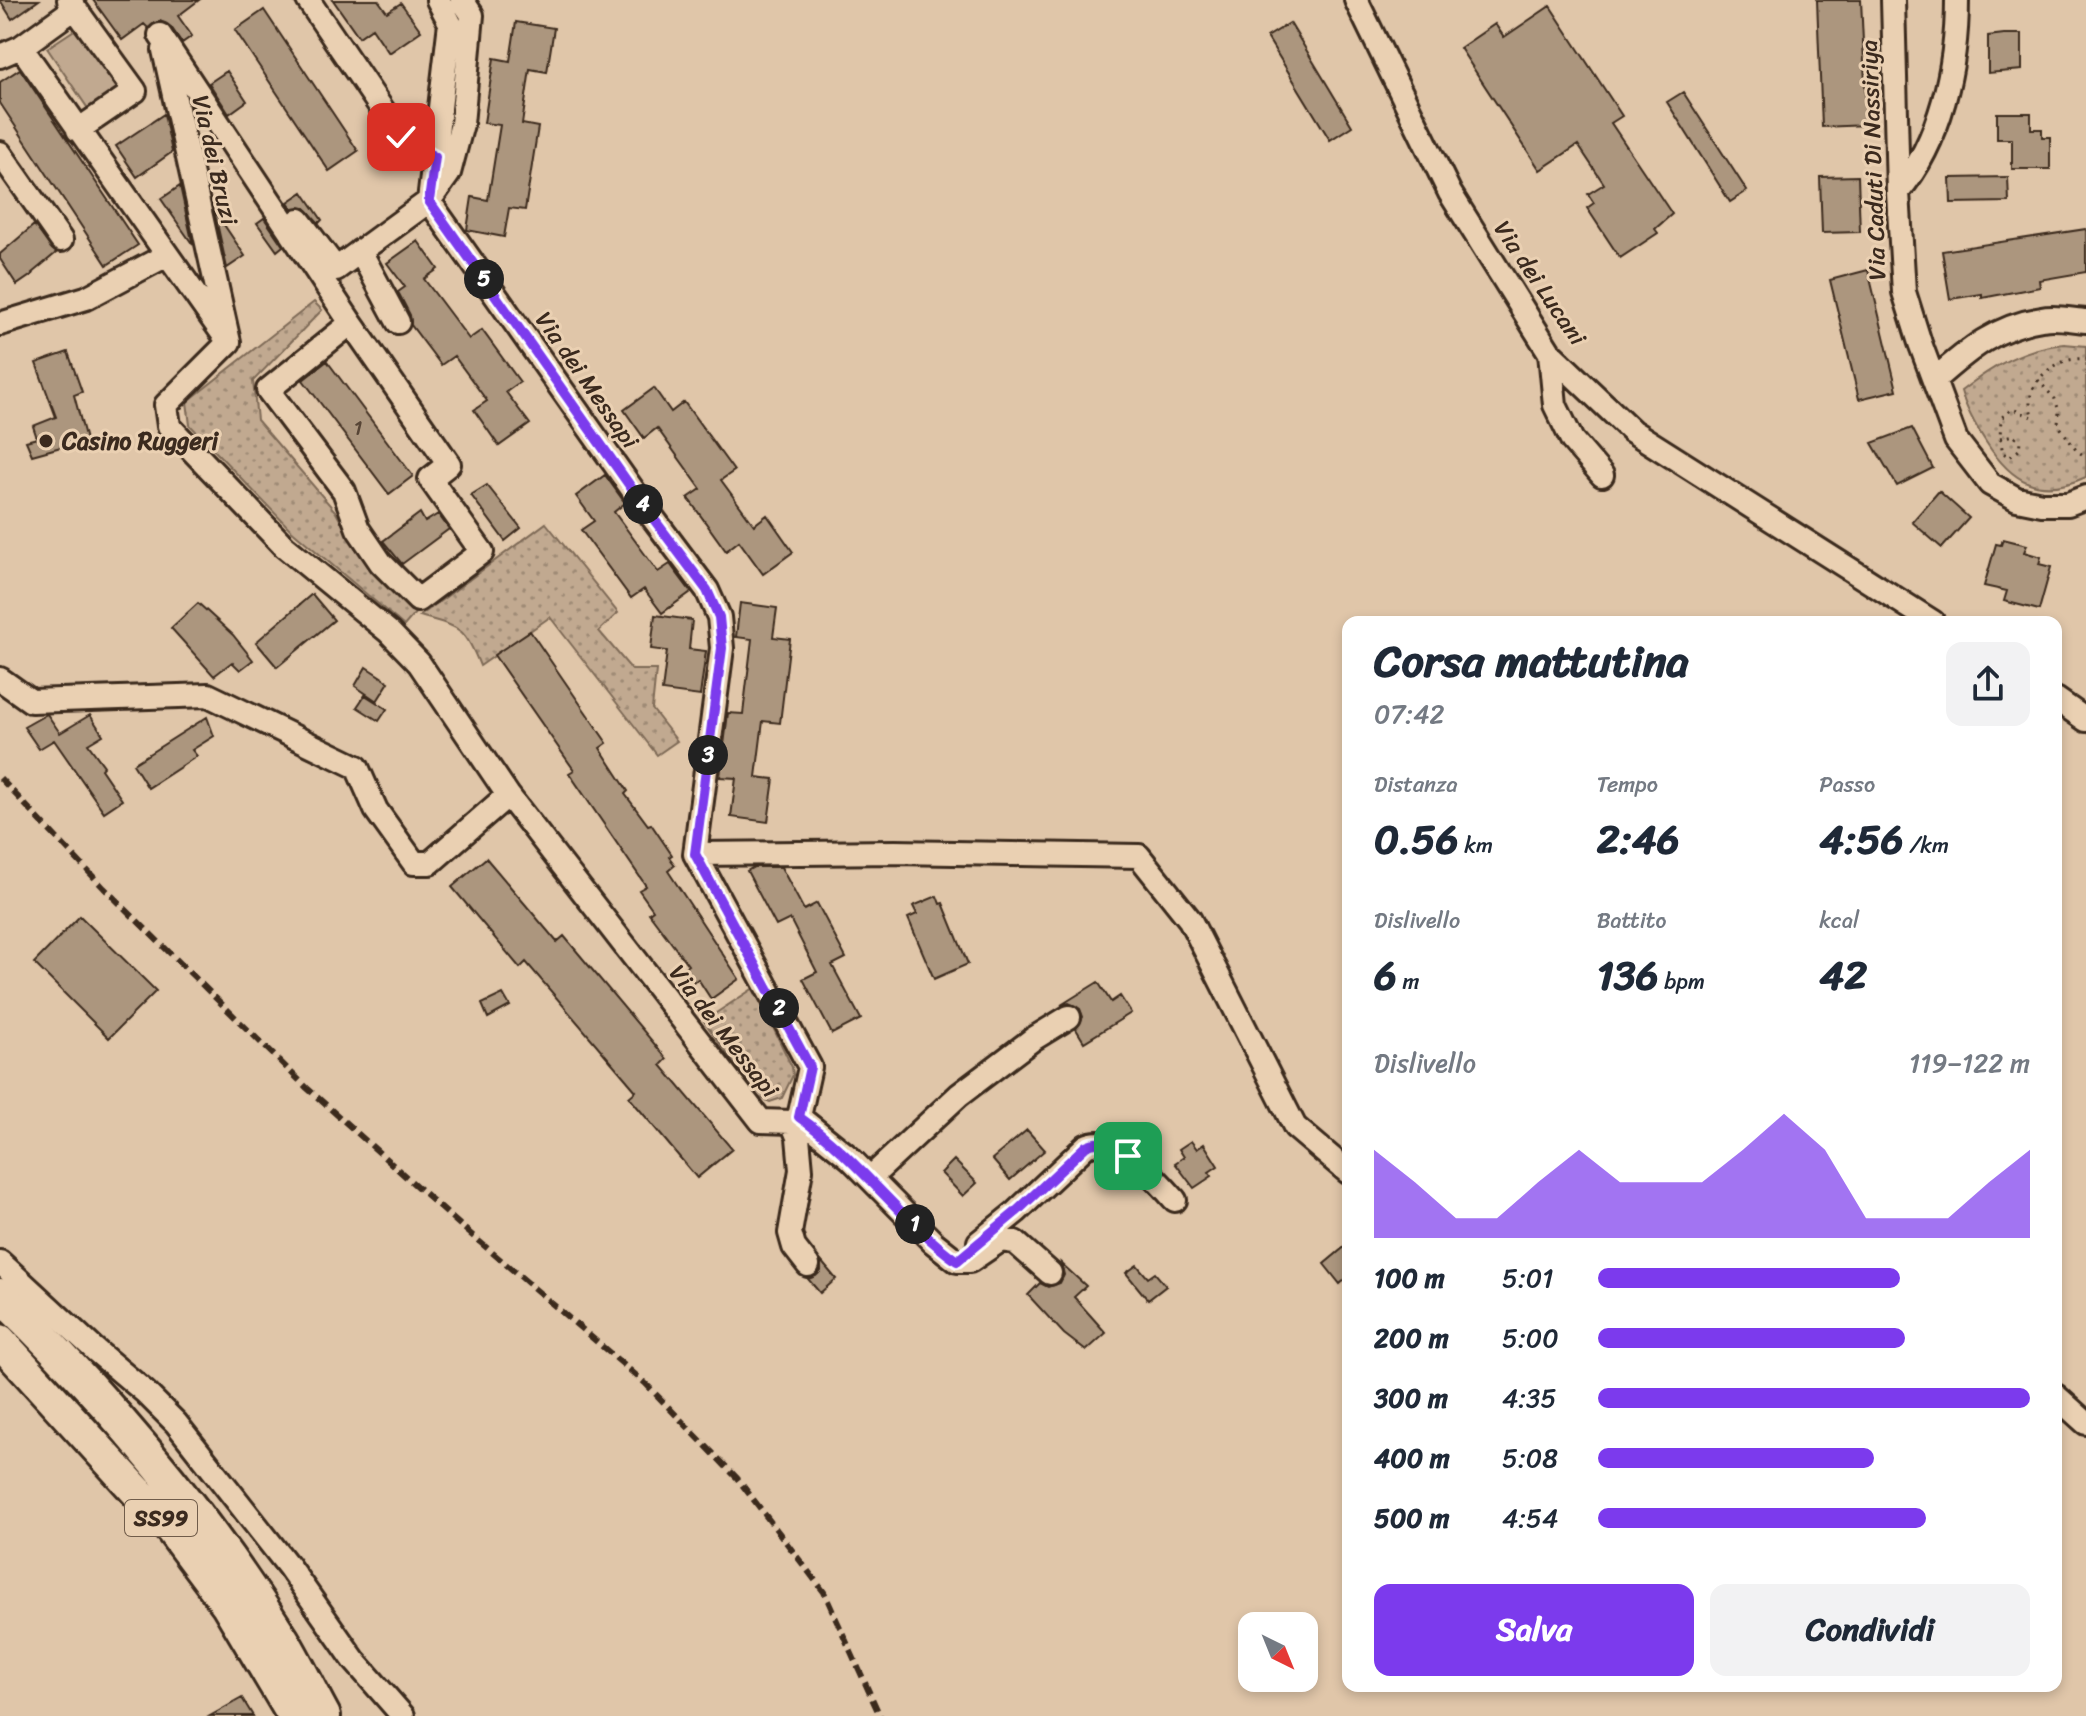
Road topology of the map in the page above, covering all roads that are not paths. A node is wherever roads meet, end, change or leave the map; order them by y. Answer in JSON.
{"nodes":[{"id":1,"x":308,"y":0,"type":"edge"},
{"id":2,"x":438,"y":0,"type":"edge"},
{"id":3,"x":462,"y":0,"type":"edge"},
{"id":4,"x":1356,"y":0,"type":"edge"},
{"id":5,"x":1893,"y":0,"type":"edge"},
{"id":6,"x":1957,"y":0,"type":"edge"},
{"id":7,"x":72,"y":4,"type":"edge"},
{"id":8,"x":160,"y":35,"type":"junction"},
{"id":9,"x":21,"y":47,"type":"junction"},
{"id":10,"x":0,"y":56,"type":"edge"},
{"id":11,"x":78,"y":130,"type":"junction"},
{"id":12,"x":0,"y":153,"type":"edge"},
{"id":13,"x":435,"y":157,"type":"junction"},
{"id":14,"x":1898,"y":192,"type":"junction"},
{"id":15,"x":429,"y":201,"type":"junction"},
{"id":16,"x":61,"y":240,"type":"dead end"},
{"id":17,"x":360,"y":251,"type":"junction"},
{"id":18,"x":167,"y":255,"type":"junction"},
{"id":19,"x":2086,"y":321,"type":"edge"},
{"id":20,"x":398,"y":322,"type":"dead end"},
{"id":21,"x":351,"y":323,"type":"junction"},
{"id":22,"x":0,"y":324,"type":"edge"},
{"id":23,"x":229,"y":342,"type":"junction"},
{"id":24,"x":1550,"y":353,"type":"junction"},
{"id":25,"x":1934,"y":380,"type":"junction"},
{"id":26,"x":1602,"y":475,"type":"dead end"},
{"id":27,"x":2086,"y":497,"type":"edge"},
{"id":28,"x":1924,"y":616,"type":"edge"},
{"id":29,"x":0,"y":679,"type":"edge"},
{"id":30,"x":2062,"y":703,"type":"edge"},
{"id":31,"x":2086,"y":720,"type":"edge"},
{"id":32,"x":508,"y":795,"type":"junction"},
{"id":33,"x":695,"y":854,"type":"junction"},
{"id":34,"x":1069,"y":1017,"type":"dead end"},
{"id":35,"x":796,"y":1120,"type":"junction"},
{"id":36,"x":1342,"y":1167,"type":"edge"},
{"id":37,"x":870,"y":1178,"type":"junction"},
{"id":38,"x":1175,"y":1200,"type":"dead end"},
{"id":39,"x":957,"y":1261,"type":"junction"},
{"id":40,"x":0,"y":1262,"type":"edge"},
{"id":41,"x":808,"y":1265,"type":"dead end"},
{"id":42,"x":1050,"y":1273,"type":"dead end"},
{"id":43,"x":0,"y":1295,"type":"edge"},
{"id":44,"x":0,"y":1341,"type":"edge"},
{"id":45,"x":0,"y":1355,"type":"edge"},
{"id":46,"x":2062,"y":1401,"type":"edge"},
{"id":47,"x":2086,"y":1423,"type":"edge"},
{"id":48,"x":207,"y":1527,"type":"junction"},
{"id":49,"x":172,"y":1530,"type":"junction"},
{"id":50,"x":294,"y":1716,"type":"edge"},
{"id":51,"x":324,"y":1716,"type":"edge"},
{"id":52,"x":341,"y":1716,"type":"edge"},
{"id":53,"x":403,"y":1716,"type":"edge"}],
"edges":[{"from":1,"to":13,"type":"street"},
{"from":2,"to":13,"type":"street"},
{"from":3,"to":15,"type":"street"},
{"from":4,"to":24,"type":"street","name":"Via dei Lucani"},
{"from":5,"to":14,"type":"street","name":"Via Caduti Di Nassiriya"},
{"from":6,"to":14,"type":"street"},
{"from":7,"to":9,"type":"street"},
{"from":7,"to":11,"type":"street"},
{"from":8,"to":17,"type":"street","name":"Via dei Bruzi"},
{"from":8,"to":21,"type":"street"},
{"from":8,"to":23,"type":"street","name":"Via dei Bruzi"},
{"from":9,"to":10,"type":"street"},
{"from":9,"to":11,"type":"street"},
{"from":11,"to":18,"type":"street"},
{"from":12,"to":16,"type":"street"},
{"from":13,"to":15,"type":"street"},
{"from":14,"to":25,"type":"street","name":"Via Caduti Di Nassiriya"},
{"from":15,"to":17,"type":"street","name":"Via dei Bruzi"},
{"from":15,"to":33,"type":"street","name":"Via dei Messapi"},
{"from":17,"to":20,"type":"street"},
{"from":18,"to":22,"type":"street"},
{"from":18,"to":23,"type":"street"},
{"from":19,"to":25,"type":"street"},
{"from":21,"to":21,"type":"street"},
{"from":23,"to":32,"type":"street","name":"Via dei Messapi"},
{"from":24,"to":26,"type":"street"},
{"from":24,"to":28,"type":"street","name":"Via dei Lucani"},
{"from":25,"to":27,"type":"street","name":"Via Caduti Di Nassiriya"},
{"from":29,"to":32,"type":"street"},
{"from":30,"to":31,"type":"street"},
{"from":32,"to":35,"type":"street","name":"Via dei Messapi"},
{"from":33,"to":35,"type":"street","name":"Via dei Messapi"},
{"from":33,"to":36,"type":"street"},
{"from":34,"to":37,"type":"street"},
{"from":35,"to":37,"type":"street"},
{"from":35,"to":41,"type":"street"},
{"from":37,"to":39,"type":"street"},
{"from":38,"to":39,"type":"street"},
{"from":39,"to":42,"type":"street"},
{"from":40,"to":53,"type":"street"},
{"from":43,"to":48,"type":"highway","number":"SS99"},
{"from":44,"to":49,"type":"highway","number":"SS99"},
{"from":45,"to":49,"type":"highway"},
{"from":46,"to":47,"type":"street"},
{"from":48,"to":51,"type":"highway","number":"SS99"},
{"from":48,"to":52,"type":"highway"},
{"from":49,"to":50,"type":"highway","number":"SS99"}]}
